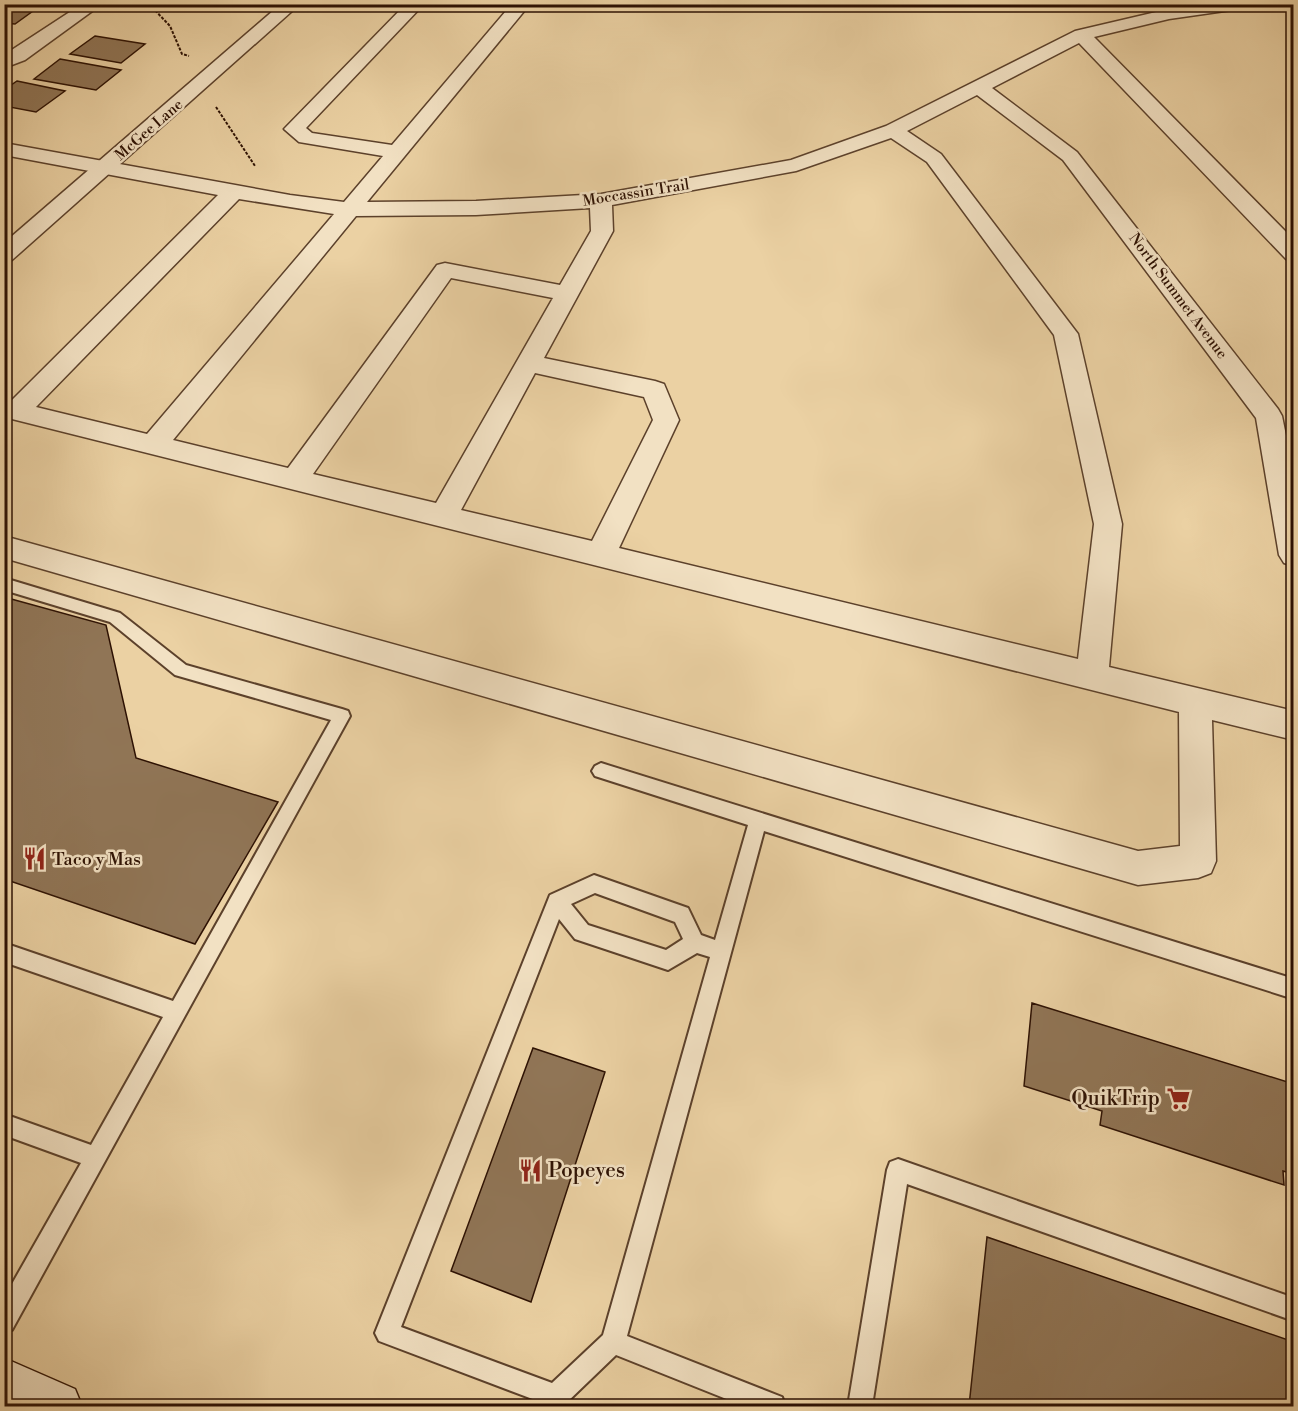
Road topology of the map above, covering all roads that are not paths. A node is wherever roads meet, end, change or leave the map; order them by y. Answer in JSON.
{"nodes":[{"id":1,"x":94,"y":4,"type":"edge"},
{"id":2,"x":292,"y":4,"type":"edge"},
{"id":3,"x":416,"y":4,"type":"edge"},
{"id":4,"x":522,"y":4,"type":"edge"},
{"id":5,"x":1239,"y":4,"type":"edge"},
{"id":6,"x":1081,"y":35,"type":"junction"},
{"id":7,"x":4,"y":62,"type":"edge"},
{"id":8,"x":979,"y":87,"type":"junction"},
{"id":9,"x":893,"y":130,"type":"junction"},
{"id":10,"x":4,"y":149,"type":"edge"},
{"id":11,"x":397,"y":152,"type":"junction"},
{"id":12,"x":105,"y":168,"type":"junction"},
{"id":13,"x":235,"y":191,"type":"junction"},
{"id":14,"x":601,"y":201,"type":"junction"},
{"id":15,"x":350,"y":209,"type":"junction"},
{"id":16,"x":1293,"y":254,"type":"edge"},
{"id":17,"x":4,"y":255,"type":"edge"},
{"id":18,"x":566,"y":293,"type":"junction"},
{"id":19,"x":527,"y":363,"type":"junction"},
{"id":20,"x":10,"y":409,"type":"edge"},
{"id":21,"x":1281,"y":418,"type":"edge"},
{"id":22,"x":153,"y":445,"type":"junction"},
{"id":23,"x":294,"y":480,"type":"junction"},
{"id":24,"x":443,"y":516,"type":"junction"},
{"id":25,"x":4,"y":547,"type":"edge"},
{"id":26,"x":600,"y":554,"type":"junction"},
{"id":27,"x":1293,"y":555,"type":"edge"},
{"id":28,"x":4,"y":585,"type":"edge"},
{"id":29,"x":1092,"y":676,"type":"junction"},
{"id":30,"x":1195,"y":702,"type":"junction"},
{"id":31,"x":1293,"y":726,"type":"edge"},
{"id":32,"x":601,"y":771,"type":"dead end"},
{"id":33,"x":758,"y":821,"type":"junction"},
{"id":34,"x":557,"y":901,"type":"junction"},
{"id":35,"x":695,"y":943,"type":"junction"},
{"id":36,"x":721,"y":951,"type":"junction"},
{"id":37,"x":4,"y":952,"type":"edge"},
{"id":38,"x":1293,"y":989,"type":"edge"},
{"id":39,"x":177,"y":1012,"type":"junction"},
{"id":40,"x":4,"y":1124,"type":"edge"},
{"id":41,"x":96,"y":1158,"type":"junction"},
{"id":42,"x":1293,"y":1310,"type":"edge"},
{"id":43,"x":4,"y":1322,"type":"edge"},
{"id":44,"x":613,"y":1342,"type":"junction"},
{"id":45,"x":4,"y":1382,"type":"edge"},
{"id":46,"x":58,"y":1407,"type":"edge"},
{"id":47,"x":773,"y":1407,"type":"edge"},
{"id":48,"x":860,"y":1407,"type":"edge"}],
"edges":[{"from":1,"to":7,"type":"street"},
{"from":2,"to":12,"type":"street","name":"McGee Lane"},
{"from":3,"to":11,"type":"street"},
{"from":4,"to":11,"type":"street"},
{"from":5,"to":6,"type":"street","name":"Moccassin Trail"},
{"from":6,"to":8,"type":"street","name":"Moccassin Trail"},
{"from":6,"to":16,"type":"street"},
{"from":8,"to":9,"type":"street","name":"Moccassin Trail"},
{"from":8,"to":21,"type":"street","name":"North Summet Avenue"},
{"from":9,"to":14,"type":"street","name":"Moccassin Trail"},
{"from":9,"to":29,"type":"street"},
{"from":10,"to":12,"type":"street","name":"Moccassin Trail"},
{"from":11,"to":15,"type":"street"},
{"from":12,"to":13,"type":"street","name":"Moccassin Trail"},
{"from":12,"to":17,"type":"street","name":"McGee Lane"},
{"from":13,"to":15,"type":"street","name":"Moccassin Trail"},
{"from":13,"to":20,"type":"street"},
{"from":14,"to":15,"type":"street","name":"Moccassin Trail"},
{"from":14,"to":18,"type":"street"},
{"from":15,"to":22,"type":"street"},
{"from":18,"to":19,"type":"street"},
{"from":18,"to":23,"type":"street"},
{"from":19,"to":24,"type":"street"},
{"from":19,"to":26,"type":"street"},
{"from":20,"to":22,"type":"street"},
{"from":21,"to":27,"type":"street","name":"North Summet Avenue"},
{"from":22,"to":23,"type":"street"},
{"from":23,"to":24,"type":"street"},
{"from":24,"to":26,"type":"street"},
{"from":25,"to":30,"type":"street"},
{"from":26,"to":29,"type":"street"},
{"from":28,"to":39,"type":"lane"},
{"from":29,"to":30,"type":"street"},
{"from":30,"to":31,"type":"street"},
{"from":32,"to":33,"type":"lane"},
{"from":33,"to":36,"type":"lane"},
{"from":33,"to":38,"type":"lane"},
{"from":34,"to":35,"type":"lane"},
{"from":34,"to":35,"type":"lane"},
{"from":34,"to":44,"type":"lane"},
{"from":35,"to":36,"type":"lane"},
{"from":36,"to":44,"type":"lane"},
{"from":37,"to":39,"type":"lane"},
{"from":39,"to":41,"type":"lane"},
{"from":40,"to":41,"type":"lane"},
{"from":41,"to":43,"type":"lane"},
{"from":42,"to":48,"type":"lane"},
{"from":44,"to":47,"type":"lane"},
{"from":45,"to":46,"type":"street"}]}
